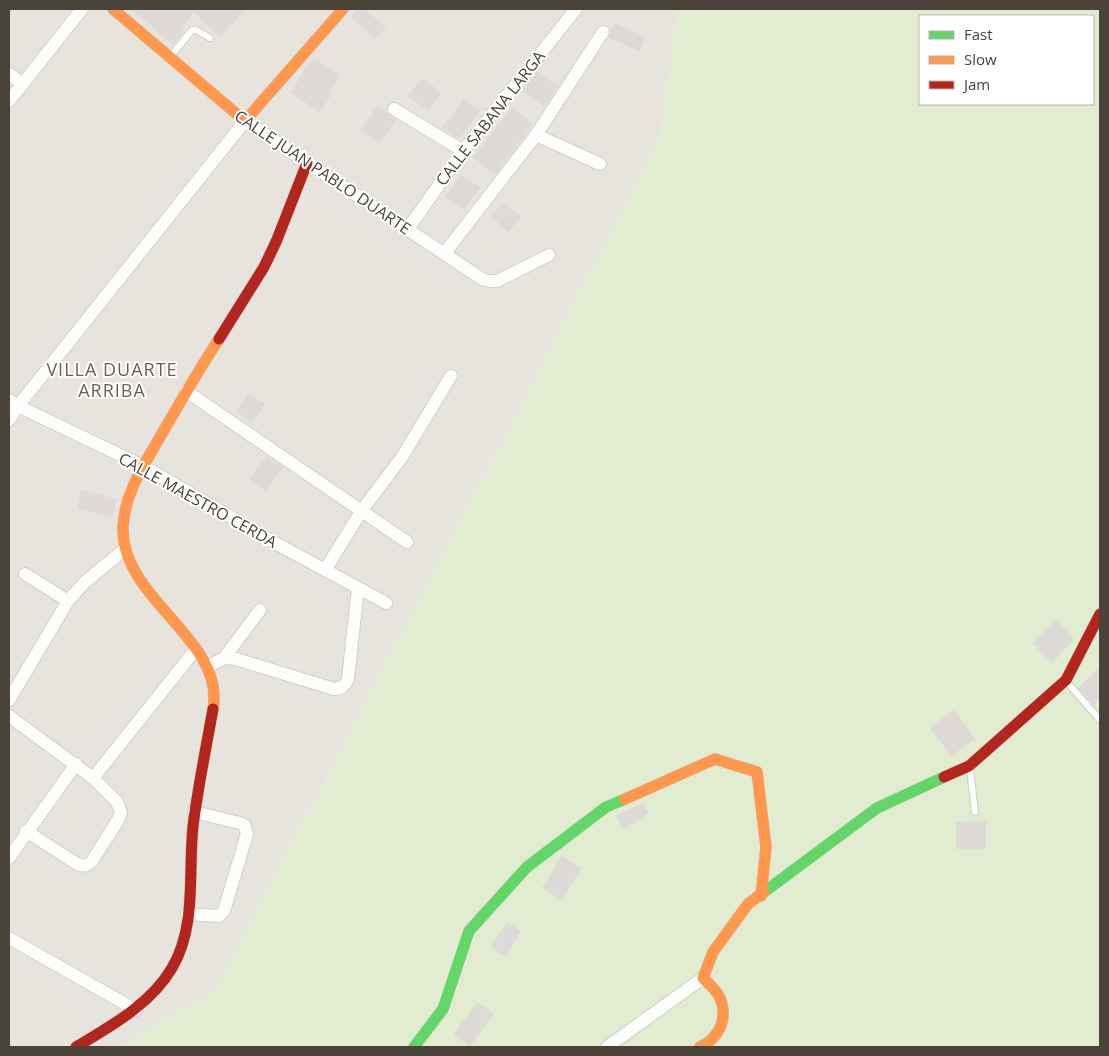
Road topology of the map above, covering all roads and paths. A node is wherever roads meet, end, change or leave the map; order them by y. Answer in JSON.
{"nodes":[{"id":1,"x":82,"y":9,"type":"edge"},
{"id":2,"x":113,"y":9,"type":"edge"},
{"id":3,"x":343,"y":9,"type":"edge"},
{"id":4,"x":576,"y":9,"type":"edge"},
{"id":5,"x":603,"y":32,"type":"dead end"},
{"id":6,"x":210,"y":38,"type":"dead end"},
{"id":7,"x":170,"y":57,"type":"junction"},
{"id":8,"x":9,"y":74,"type":"edge"},
{"id":9,"x":23,"y":84,"type":"junction"},
{"id":10,"x":9,"y":101,"type":"edge"},
{"id":11,"x":394,"y":109,"type":"dead end"},
{"id":12,"x":245,"y":121,"type":"junction"},
{"id":13,"x":536,"y":135,"type":"junction"},
{"id":14,"x":463,"y":151,"type":"junction"},
{"id":15,"x":306,"y":163,"type":"junction"},
{"id":16,"x":600,"y":164,"type":"dead end"},
{"id":17,"x":407,"y":230,"type":"junction"},
{"id":18,"x":444,"y":254,"type":"junction"},
{"id":19,"x":549,"y":255,"type":"dead end"},
{"id":20,"x":451,"y":376,"type":"dead end"},
{"id":21,"x":186,"y":391,"type":"junction"},
{"id":22,"x":13,"y":403,"type":"edge"},
{"id":23,"x":9,"y":420,"type":"edge"},
{"id":24,"x":143,"y":466,"type":"junction"},
{"id":25,"x":362,"y":510,"type":"junction"},
{"id":26,"x":407,"y":542,"type":"dead end"},
{"id":27,"x":124,"y":549,"type":"junction"},
{"id":28,"x":325,"y":570,"type":"junction"},
{"id":29,"x":24,"y":574,"type":"dead end"},
{"id":30,"x":358,"y":588,"type":"junction"},
{"id":31,"x":68,"y":601,"type":"junction"},
{"id":32,"x":386,"y":603,"type":"dead end"},
{"id":33,"x":260,"y":610,"type":"dead end"},
{"id":34,"x":1100,"y":614,"type":"edge"},
{"id":35,"x":196,"y":649,"type":"junction"},
{"id":36,"x":224,"y":658,"type":"junction"},
{"id":37,"x":208,"y":667,"type":"junction"},
{"id":38,"x":1066,"y":680,"type":"junction"},
{"id":39,"x":9,"y":700,"type":"edge"},
{"id":40,"x":9,"y":716,"type":"edge"},
{"id":41,"x":1100,"y":720,"type":"edge"},
{"id":42,"x":76,"y":764,"type":"junction"},
{"id":43,"x":970,"y":766,"type":"junction"},
{"id":44,"x":93,"y":778,"type":"junction"},
{"id":45,"x":194,"y":812,"type":"junction"},
{"id":46,"x":975,"y":812,"type":"dead end"},
{"id":47,"x":26,"y":832,"type":"junction"},
{"id":48,"x":9,"y":858,"type":"edge"},
{"id":49,"x":761,"y":896,"type":"junction"},
{"id":50,"x":187,"y":914,"type":"junction"},
{"id":51,"x":9,"y":938,"type":"edge"},
{"id":52,"x":703,"y":978,"type":"junction"},
{"id":53,"x":136,"y":1010,"type":"junction"},
{"id":54,"x":76,"y":1047,"type":"edge"},
{"id":55,"x":414,"y":1047,"type":"edge"},
{"id":56,"x":607,"y":1047,"type":"edge"},
{"id":57,"x":700,"y":1047,"type":"edge"}],
"edges":[{"from":1,"to":9,"type":"street"},
{"from":2,"to":7,"type":"street","name":"CALLE JUAN PABLO DUARTE"},
{"from":3,"to":12,"type":"street"},
{"from":4,"to":14,"type":"street","name":"CALLE SABANA LARGA"},
{"from":5,"to":13,"type":"street"},
{"from":6,"to":7,"type":"lane"},
{"from":7,"to":12,"type":"street","name":"CALLE JUAN PABLO DUARTE"},
{"from":8,"to":9,"type":"street"},
{"from":9,"to":10,"type":"street"},
{"from":11,"to":14,"type":"street"},
{"from":12,"to":15,"type":"street","name":"CALLE JUAN PABLO DUARTE"},
{"from":12,"to":22,"type":"street"},
{"from":13,"to":16,"type":"street"},
{"from":13,"to":18,"type":"street"},
{"from":14,"to":17,"type":"street","name":"CALLE SABANA LARGA"},
{"from":15,"to":17,"type":"street","name":"CALLE JUAN PABLO DUARTE"},
{"from":15,"to":21,"type":"street"},
{"from":17,"to":18,"type":"street","name":"CALLE JUAN PABLO DUARTE"},
{"from":18,"to":19,"type":"street","name":"CALLE JUAN PABLO DUARTE"},
{"from":20,"to":25,"type":"street"},
{"from":21,"to":24,"type":"street"},
{"from":21,"to":25,"type":"street"},
{"from":22,"to":23,"type":"street"},
{"from":22,"to":24,"type":"street","name":"CALLE MAESTRO CERDA"},
{"from":24,"to":27,"type":"street"},
{"from":24,"to":28,"type":"street","name":"CALLE MAESTRO CERDA"},
{"from":25,"to":26,"type":"street"},
{"from":25,"to":28,"type":"street"},
{"from":27,"to":31,"type":"street"},
{"from":27,"to":35,"type":"street"},
{"from":28,"to":30,"type":"street","name":"CALLE MAESTRO CERDA"},
{"from":29,"to":31,"type":"street"},
{"from":30,"to":32,"type":"street","name":"CALLE MAESTRO CERDA"},
{"from":30,"to":36,"type":"street"},
{"from":31,"to":39,"type":"street"},
{"from":33,"to":36,"type":"street"},
{"from":34,"to":38,"type":"street"},
{"from":35,"to":37,"type":"street"},
{"from":35,"to":44,"type":"street"},
{"from":36,"to":37,"type":"street"},
{"from":37,"to":45,"type":"street"},
{"from":38,"to":41,"type":"lane"},
{"from":38,"to":43,"type":"street"},
{"from":40,"to":42,"type":"street"},
{"from":42,"to":44,"type":"street"},
{"from":42,"to":47,"type":"street"},
{"from":43,"to":46,"type":"lane"},
{"from":43,"to":49,"type":"street"},
{"from":44,"to":47,"type":"street"},
{"from":45,"to":50,"type":"street"},
{"from":45,"to":50,"type":"street"},
{"from":47,"to":48,"type":"street"},
{"from":49,"to":52,"type":"street"},
{"from":49,"to":55,"type":"street"},
{"from":50,"to":53,"type":"street"},
{"from":51,"to":53,"type":"street"},
{"from":52,"to":56,"type":"street"},
{"from":52,"to":57,"type":"street"},
{"from":53,"to":54,"type":"street"}]}
